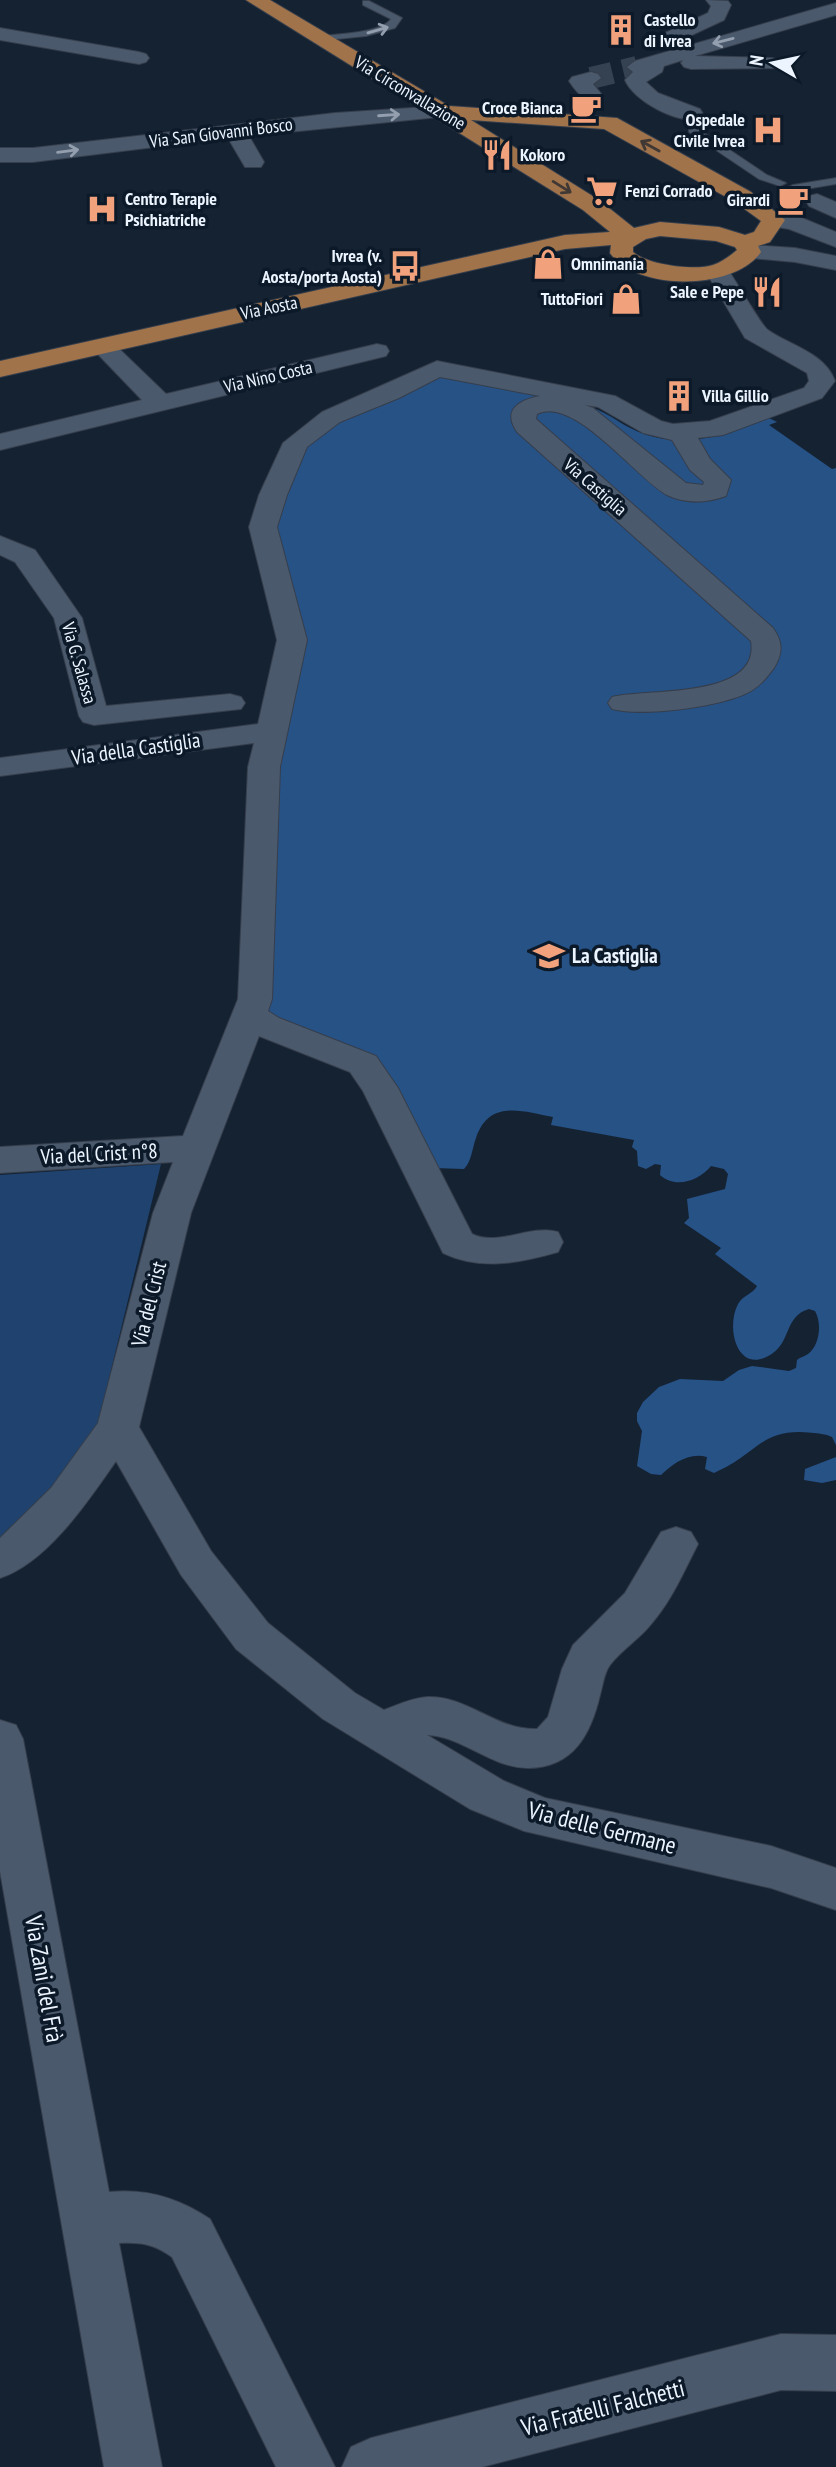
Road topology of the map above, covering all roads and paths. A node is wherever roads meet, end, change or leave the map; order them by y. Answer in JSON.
{"nodes":[{"id":1,"x":256,"y":0,"type":"edge"},
{"id":2,"x":716,"y":0,"type":"edge"},
{"id":3,"x":366,"y":3,"type":"dead end"},
{"id":4,"x":822,"y":7,"type":"edge"},
{"id":5,"x":5,"y":38,"type":"edge"},
{"id":6,"x":321,"y":39,"type":"junction"},
{"id":7,"x":139,"y":58,"type":"dead end"},
{"id":8,"x":772,"y":64,"type":"dead end"},
{"id":9,"x":645,"y":67,"type":"junction"},
{"id":10,"x":442,"y":112,"type":"junction"},
{"id":11,"x":693,"y":122,"type":"joint"},
{"id":12,"x":235,"y":131,"type":"junction"},
{"id":13,"x":0,"y":155,"type":"edge"},
{"id":14,"x":253,"y":162,"type":"dead end"},
{"id":15,"x":836,"y":181,"type":"edge"},
{"id":16,"x":780,"y":183,"type":"dead end"},
{"id":17,"x":793,"y":188,"type":"dead end"},
{"id":18,"x":604,"y":217,"type":"junction"},
{"id":19,"x":774,"y":220,"type":"junction"},
{"id":20,"x":582,"y":239,"type":"junction"},
{"id":21,"x":836,"y":240,"type":"edge"},
{"id":22,"x":626,"y":244,"type":"junction"},
{"id":23,"x":747,"y":247,"type":"junction"},
{"id":24,"x":539,"y":249,"type":"junction"},
{"id":25,"x":836,"y":264,"type":"edge"},
{"id":26,"x":718,"y":272,"type":"junction"},
{"id":27,"x":102,"y":346,"type":"junction"},
{"id":28,"x":377,"y":351,"type":"dead end"},
{"id":29,"x":0,"y":369,"type":"edge"},
{"id":30,"x":159,"y":402,"type":"junction"},
{"id":31,"x":681,"y":432,"type":"junction"},
{"id":32,"x":0,"y":442,"type":"edge"},
{"id":33,"x":0,"y":544,"type":"edge"},
{"id":34,"x":230,"y":703,"type":"dead end"},
{"id":35,"x":623,"y":704,"type":"dead end"},
{"id":36,"x":272,"y":731,"type":"junction"},
{"id":37,"x":0,"y":767,"type":"edge"},
{"id":38,"x":249,"y":1014,"type":"junction"},
{"id":39,"x":197,"y":1148,"type":"junction"},
{"id":40,"x":0,"y":1160,"type":"edge"},
{"id":41,"x":544,"y":1242,"type":"dead end"},
{"id":42,"x":118,"y":1426,"type":"junction"},
{"id":43,"x":676,"y":1544,"type":"dead end"},
{"id":44,"x":0,"y":1561,"type":"edge"},
{"id":45,"x":383,"y":1732,"type":"junction"},
{"id":46,"x":0,"y":1739,"type":"edge"},
{"id":47,"x":836,"y":1889,"type":"edge"},
{"id":48,"x":88,"y":2220,"type":"junction"},
{"id":49,"x":836,"y":2363,"type":"edge"},
{"id":50,"x":133,"y":2467,"type":"edge"},
{"id":51,"x":306,"y":2467,"type":"edge"},
{"id":52,"x":371,"y":2467,"type":"edge"}],
"edges":[{"from":1,"to":6,"type":"main road","name":"Via Circonvallazione"},
{"from":2,"to":9,"type":"street"},
{"from":6,"to":3,"type":"lane","one_way":true},
{"from":4,"to":9,"type":"street","one_way":true},
{"from":5,"to":7,"type":"street"},
{"from":6,"to":10,"type":"main road","name":"Via Circonvallazione"},
{"from":8,"to":9,"type":"street"},
{"from":9,"to":11,"type":"street"},
{"from":12,"to":10,"type":"street","name":"Via San Giovanni Bosco","one_way":true},
{"from":10,"to":18,"type":"main road","name":"Via Circonvallazione","one_way":true},
{"from":19,"to":10,"type":"main road","one_way":true},
{"from":11,"to":16,"type":"lane"},
{"from":13,"to":12,"type":"street","name":"Via San Giovanni Bosco","one_way":true},
{"from":12,"to":14,"type":"street"},
{"from":15,"to":17,"type":"lane"},
{"from":18,"to":20,"type":"main road"},
{"from":18,"to":22,"type":"main road","name":"Via Circonvallazione"},
{"from":19,"to":21,"type":"street"},
{"from":19,"to":23,"type":"main road"},
{"from":20,"to":22,"type":"main road","name":"Via Aosta"},
{"from":20,"to":24,"type":"main road","name":"Via Aosta"},
{"from":22,"to":23,"type":"main road"},
{"from":22,"to":24,"type":"main road","name":"Via Aosta"},
{"from":22,"to":26,"type":"main road","name":"Via Circonvallazione"},
{"from":23,"to":25,"type":"street"},
{"from":23,"to":26,"type":"main road"},
{"from":24,"to":27,"type":"main road","name":"Via Aosta"},
{"from":26,"to":31,"type":"street"},
{"from":27,"to":29,"type":"main road","name":"Via Aosta"},
{"from":27,"to":30,"type":"street"},
{"from":28,"to":30,"type":"street","name":"Via Nino Costa"},
{"from":30,"to":32,"type":"street","name":"Via Nino Costa"},
{"from":31,"to":35,"type":"street","name":"Via Castiglia"},
{"from":31,"to":36,"type":"street"},
{"from":33,"to":34,"type":"street","name":"Via G. Salassa"},
{"from":36,"to":37,"type":"street","name":"Via della Castiglia"},
{"from":36,"to":38,"type":"street","name":"Via del Crist"},
{"from":38,"to":39,"type":"street","name":"Via del Crist"},
{"from":38,"to":41,"type":"street"},
{"from":39,"to":40,"type":"street","name":"Via del Crist n°8"},
{"from":39,"to":42,"type":"street","name":"Via del Crist"},
{"from":42,"to":44,"type":"street","name":"Via del Crist"},
{"from":42,"to":45,"type":"street","name":"Via delle Germane"},
{"from":43,"to":45,"type":"street"},
{"from":45,"to":47,"type":"street","name":"Via delle Germane"},
{"from":46,"to":48,"type":"street","name":"Via Zani del Frà"},
{"from":48,"to":50,"type":"street","name":"Via Zani del Frà"},
{"from":48,"to":51,"type":"street"},
{"from":49,"to":52,"type":"street","name":"Via Fratelli Falchetti"}]}
